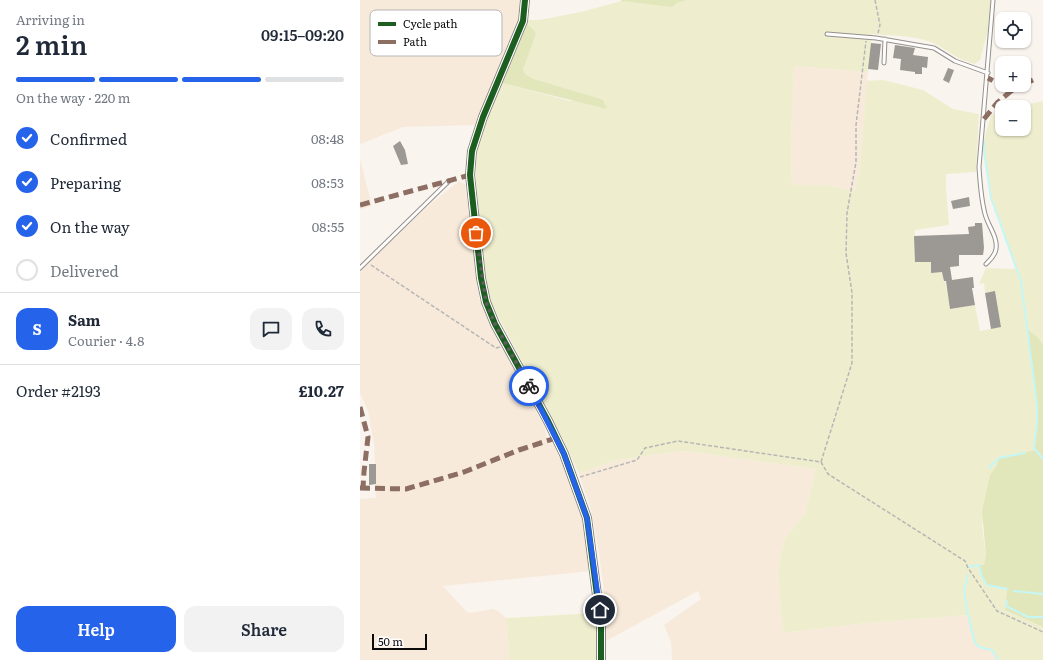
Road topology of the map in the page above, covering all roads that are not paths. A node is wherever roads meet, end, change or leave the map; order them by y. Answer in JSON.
{"nodes":[{"id":1,"x":525,"y":0,"type":"edge"},
{"id":2,"x":993,"y":0,"type":"edge"},
{"id":3,"x":827,"y":34,"type":"dead end"},
{"id":4,"x":885,"y":40,"type":"junction"},
{"id":5,"x":884,"y":62,"type":"dead end"},
{"id":6,"x":988,"y":73,"type":"junction"},
{"id":7,"x":449,"y":181,"type":"dead end"},
{"id":8,"x":986,"y":264,"type":"dead end"},
{"id":9,"x":360,"y":268,"type":"edge"},
{"id":10,"x":601,"y":660,"type":"edge"}],
"edges":[{"from":1,"to":10,"type":"street"},
{"from":2,"to":6,"type":"lane"},
{"from":3,"to":4,"type":"lane"},
{"from":4,"to":5,"type":"lane"},
{"from":4,"to":6,"type":"lane"},
{"from":6,"to":8,"type":"lane"},
{"from":7,"to":9,"type":"lane"}]}
